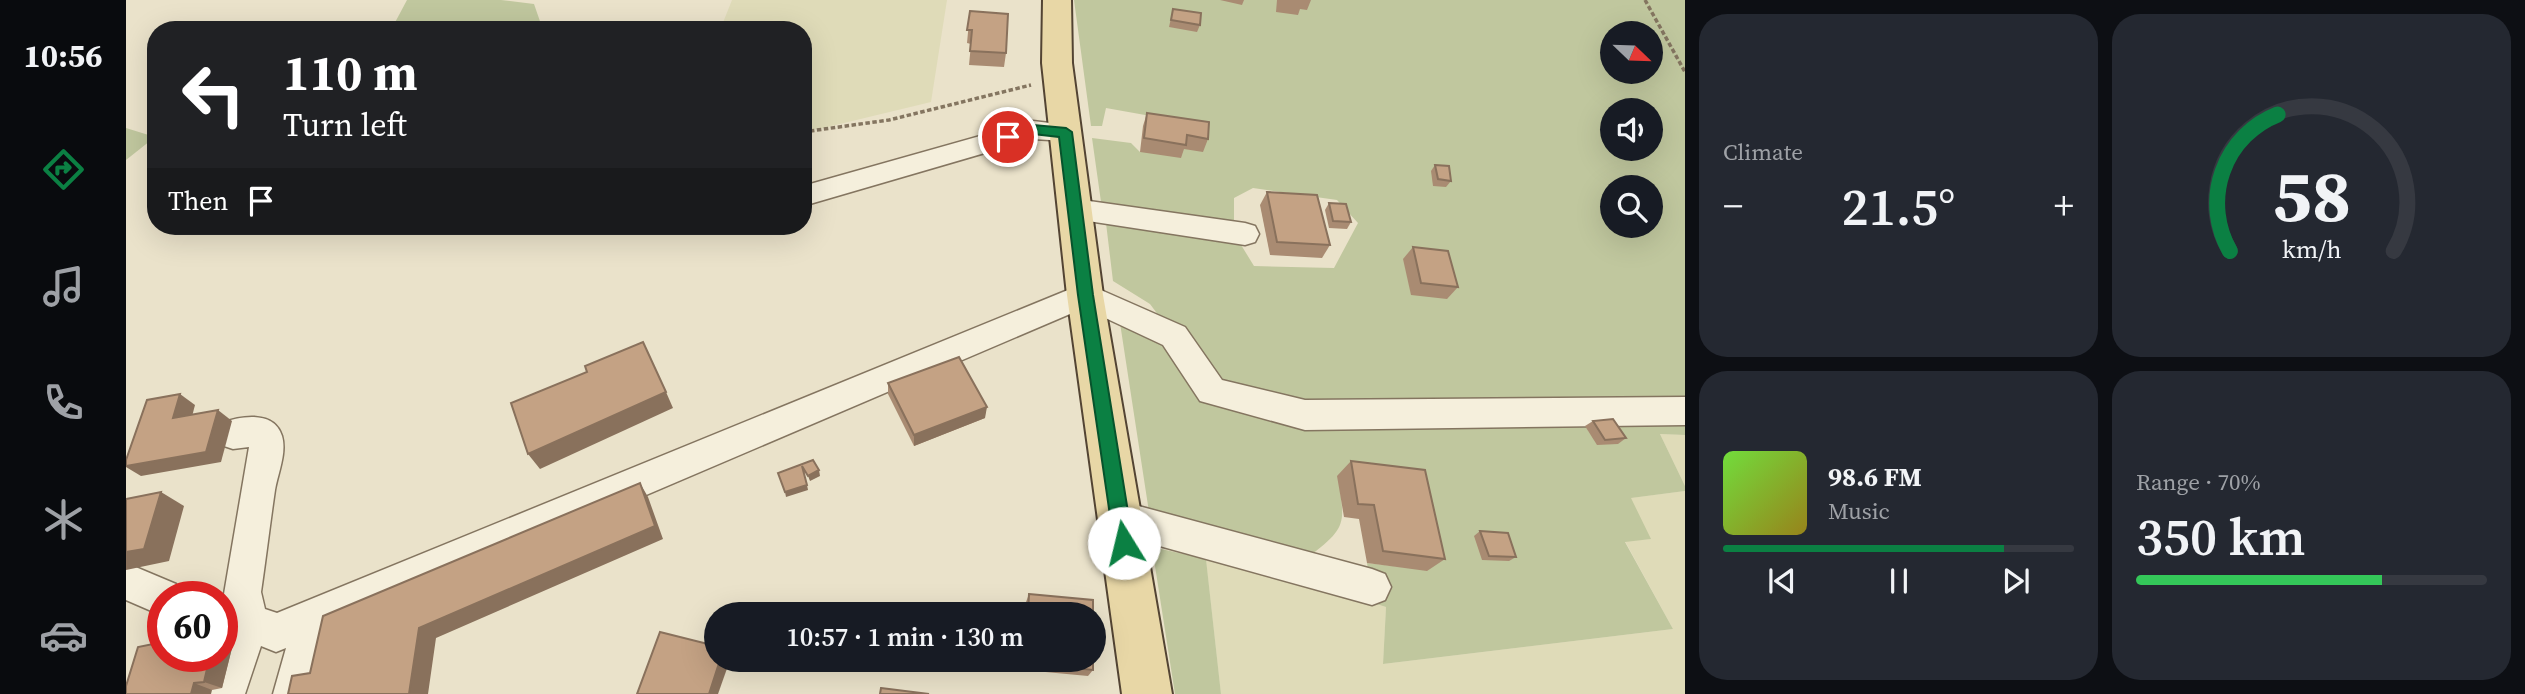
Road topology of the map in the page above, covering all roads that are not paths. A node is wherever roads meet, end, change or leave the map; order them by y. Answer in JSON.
{"nodes":[{"id":1,"x":1057,"y":0,"type":"edge"},
{"id":2,"x":1066,"y":132,"type":"junction"},
{"id":3,"x":812,"y":193,"type":"edge"},
{"id":4,"x":1075,"y":209,"type":"junction"},
{"id":5,"x":1245,"y":234,"type":"dead end"},
{"id":6,"x":1085,"y":295,"type":"junction"},
{"id":7,"x":1685,"y":411,"type":"edge"},
{"id":8,"x":233,"y":434,"type":"dead end"},
{"id":9,"x":1120,"y":518,"type":"junction"},
{"id":10,"x":126,"y":581,"type":"edge"},
{"id":11,"x":1372,"y":587,"type":"dead end"},
{"id":12,"x":147,"y":590,"type":"edge"},
{"id":13,"x":238,"y":609,"type":"edge"},
{"id":14,"x":314,"y":617,"type":"junction"},
{"id":15,"x":238,"y":618,"type":"edge"},
{"id":16,"x":228,"y":672,"type":"edge"},
{"id":17,"x":225,"y":694,"type":"edge"},
{"id":18,"x":293,"y":694,"type":"edge"},
{"id":19,"x":1147,"y":694,"type":"edge"}],
"edges":[{"from":1,"to":2,"type":"main road"},
{"from":2,"to":3,"type":"lane"},
{"from":2,"to":4,"type":"main road"},
{"from":4,"to":5,"type":"lane"},
{"from":4,"to":6,"type":"main road"},
{"from":6,"to":7,"type":"lane"},
{"from":6,"to":9,"type":"main road"},
{"from":6,"to":14,"type":"lane"},
{"from":8,"to":13,"type":"lane"},
{"from":9,"to":11,"type":"lane"},
{"from":9,"to":19,"type":"main road"},
{"from":10,"to":12,"type":"lane"},
{"from":14,"to":15,"type":"lane"},
{"from":14,"to":18,"type":"lane"},
{"from":16,"to":17,"type":"lane"}]}
